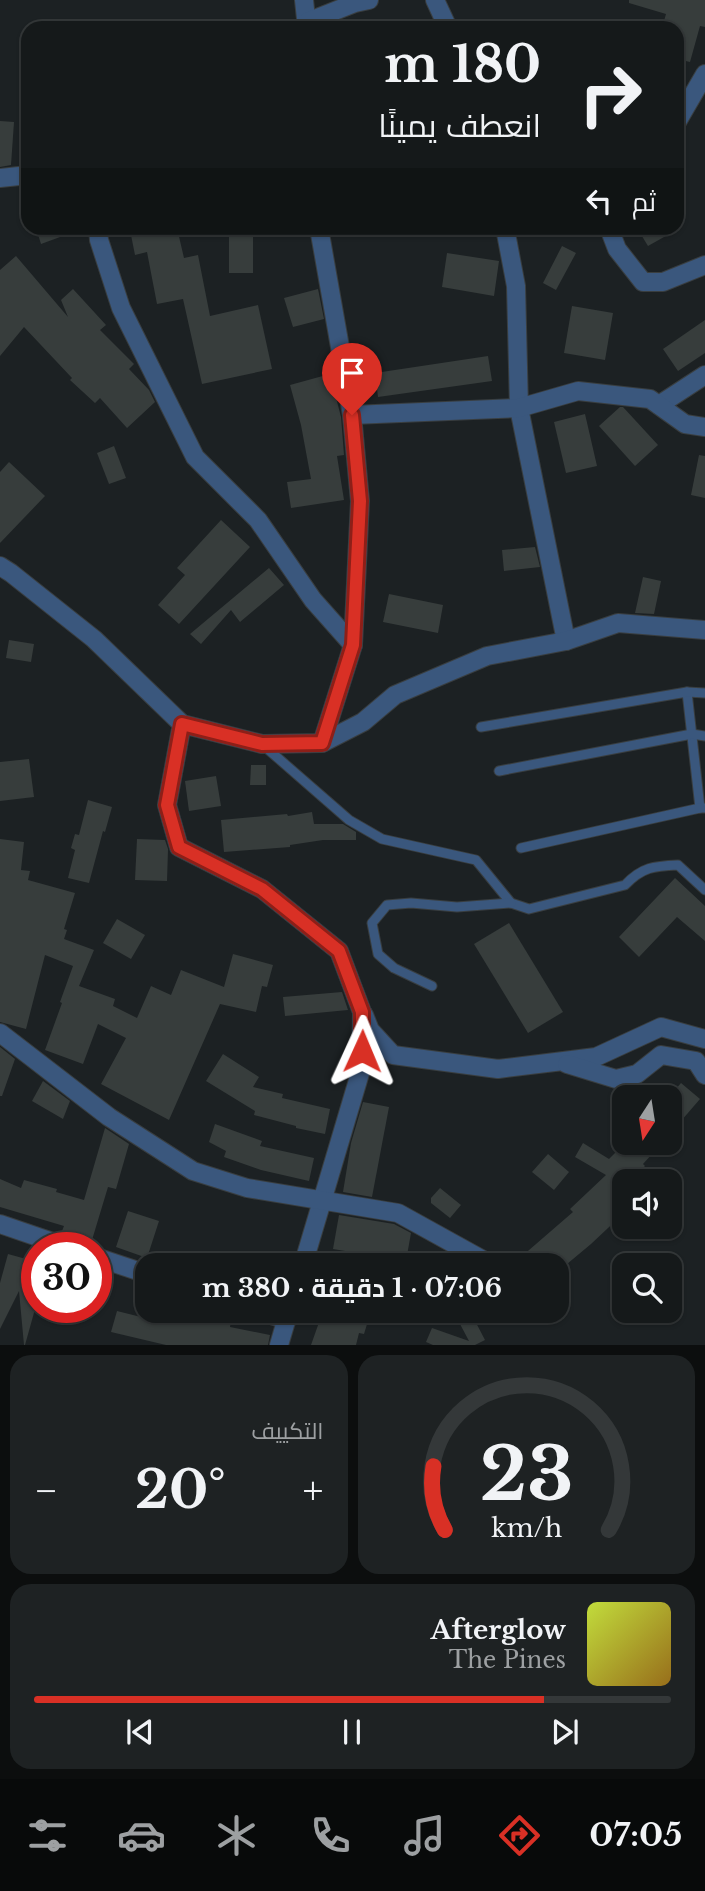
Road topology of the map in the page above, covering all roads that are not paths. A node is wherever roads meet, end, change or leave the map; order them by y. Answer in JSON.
{"nodes":[{"id":1,"x":304,"y":0,"type":"edge"},
{"id":2,"x":369,"y":0,"type":"edge"},
{"id":3,"x":435,"y":0,"type":"edge"},
{"id":4,"x":307,"y":21,"type":"edge"},
{"id":5,"x":316,"y":21,"type":"edge"},
{"id":6,"x":445,"y":21,"type":"edge"},
{"id":7,"x":705,"y":74,"type":"edge"},
{"id":8,"x":684,"y":110,"type":"edge"},
{"id":9,"x":21,"y":176,"type":"edge"},
{"id":10,"x":0,"y":178,"type":"edge"},
{"id":11,"x":99,"y":235,"type":"edge"},
{"id":12,"x":319,"y":235,"type":"edge"},
{"id":13,"x":506,"y":235,"type":"edge"},
{"id":14,"x":612,"y":235,"type":"edge"},
{"id":15,"x":705,"y":265,"type":"edge"},
{"id":16,"x":705,"y":375,"type":"edge"},
{"id":17,"x":659,"y":405,"type":"junction"},
{"id":18,"x":519,"y":408,"type":"junction"},
{"id":19,"x":352,"y":415,"type":"junction"},
{"id":20,"x":705,"y":427,"type":"edge"},
{"id":21,"x":0,"y":566,"type":"edge"},
{"id":22,"x":705,"y":630,"type":"edge"},
{"id":23,"x":566,"y":641,"type":"junction"},
{"id":24,"x":353,"y":645,"type":"junction"},
{"id":25,"x":687,"y":692,"type":"junction"},
{"id":26,"x":705,"y":693,"type":"edge"},
{"id":27,"x":182,"y":724,"type":"junction"},
{"id":28,"x":481,"y":727,"type":"dead end"},
{"id":29,"x":692,"y":734,"type":"junction"},
{"id":30,"x":705,"y":736,"type":"edge"},
{"id":31,"x":322,"y":743,"type":"junction"},
{"id":32,"x":262,"y":744,"type":"junction"},
{"id":33,"x":499,"y":771,"type":"dead end"},
{"id":34,"x":703,"y":808,"type":"edge"},
{"id":35,"x":521,"y":848,"type":"dead end"},
{"id":36,"x":705,"y":890,"type":"edge"},
{"id":37,"x":511,"y":902,"type":"junction"},
{"id":38,"x":339,"y":951,"type":"junction"},
{"id":39,"x":432,"y":986,"type":"dead end"},
{"id":40,"x":0,"y":1033,"type":"edge"},
{"id":41,"x":705,"y":1039,"type":"edge"},
{"id":42,"x":561,"y":1062,"type":"junction"},
{"id":43,"x":705,"y":1075,"type":"edge"},
{"id":44,"x":323,"y":1200,"type":"junction"},
{"id":45,"x":0,"y":1224,"type":"edge"},
{"id":46,"x":23,"y":1232,"type":"edge"},
{"id":47,"x":307,"y":1253,"type":"edge"},
{"id":48,"x":470,"y":1253,"type":"edge"},
{"id":49,"x":112,"y":1262,"type":"edge"},
{"id":50,"x":135,"y":1270,"type":"edge"},
{"id":51,"x":286,"y":1323,"type":"edge"},
{"id":52,"x":279,"y":1345,"type":"edge"}],
"edges":[{"from":1,"to":4,"type":"street"},
{"from":2,"to":5,"type":"street"},
{"from":3,"to":6,"type":"street"},
{"from":7,"to":8,"type":"street"},
{"from":9,"to":10,"type":"street"},
{"from":11,"to":24,"type":"street"},
{"from":12,"to":19,"type":"street"},
{"from":13,"to":18,"type":"street"},
{"from":14,"to":15,"type":"street"},
{"from":16,"to":17,"type":"street"},
{"from":17,"to":18,"type":"street"},
{"from":17,"to":20,"type":"street"},
{"from":18,"to":19,"type":"street"},
{"from":18,"to":23,"type":"street"},
{"from":19,"to":24,"type":"street"},
{"from":21,"to":27,"type":"street"},
{"from":22,"to":23,"type":"street"},
{"from":23,"to":31,"type":"street"},
{"from":24,"to":31,"type":"street"},
{"from":25,"to":26,"type":"lane"},
{"from":25,"to":28,"type":"lane"},
{"from":25,"to":29,"type":"lane"},
{"from":27,"to":32,"type":"street"},
{"from":27,"to":38,"type":"street"},
{"from":29,"to":30,"type":"lane"},
{"from":29,"to":33,"type":"lane"},
{"from":29,"to":34,"type":"lane"},
{"from":31,"to":32,"type":"street"},
{"from":32,"to":37,"type":"lane"},
{"from":34,"to":35,"type":"lane"},
{"from":36,"to":37,"type":"lane"},
{"from":37,"to":39,"type":"lane"},
{"from":38,"to":42,"type":"street"},
{"from":38,"to":44,"type":"street"},
{"from":40,"to":44,"type":"street"},
{"from":41,"to":42,"type":"street"},
{"from":42,"to":43,"type":"street"},
{"from":44,"to":47,"type":"street"},
{"from":44,"to":48,"type":"street"},
{"from":45,"to":46,"type":"street"},
{"from":49,"to":50,"type":"street"},
{"from":51,"to":52,"type":"street"}]}
